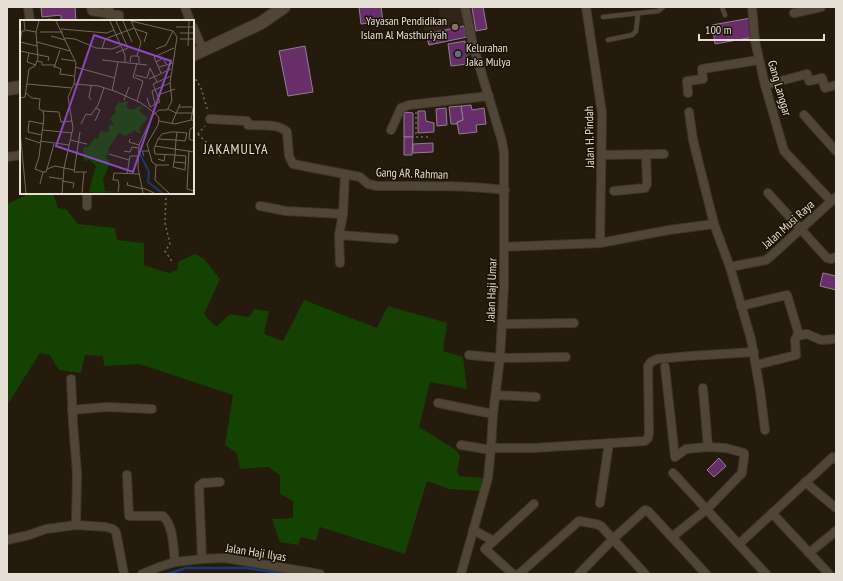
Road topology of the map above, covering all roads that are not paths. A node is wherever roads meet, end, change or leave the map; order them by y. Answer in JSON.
{"nodes":[{"id":1,"x":28,"y":7,"type":"edge"},
{"id":2,"x":91,"y":7,"type":"edge"},
{"id":3,"x":184,"y":7,"type":"edge"},
{"id":4,"x":284,"y":7,"type":"edge"},
{"id":5,"x":465,"y":7,"type":"edge"},
{"id":6,"x":586,"y":7,"type":"edge"},
{"id":7,"x":663,"y":7,"type":"edge"},
{"id":8,"x":722,"y":7,"type":"edge"},
{"id":9,"x":752,"y":7,"type":"edge"},
{"id":10,"x":821,"y":7,"type":"edge"},
{"id":11,"x":109,"y":11,"type":"edge"},
{"id":12,"x":794,"y":13,"type":"dead end"},
{"id":13,"x":638,"y":14,"type":"junction"},
{"id":14,"x":725,"y":15,"type":"dead end"},
{"id":15,"x":603,"y":17,"type":"dead end"},
{"id":16,"x":30,"y":20,"type":"edge"},
{"id":17,"x":119,"y":20,"type":"edge"},
{"id":18,"x":190,"y":20,"type":"edge"},
{"id":19,"x":194,"y":32,"type":"edge"},
{"id":20,"x":608,"y":40,"type":"dead end"},
{"id":21,"x":473,"y":44,"type":"junction"},
{"id":22,"x":198,"y":52,"type":"edge"},
{"id":23,"x":468,"y":53,"type":"dead end"},
{"id":24,"x":759,"y":60,"type":"junction"},
{"id":25,"x":765,"y":85,"type":"junction"},
{"id":26,"x":836,"y":85,"type":"edge"},
{"id":27,"x":20,"y":88,"type":"edge"},
{"id":28,"x":7,"y":89,"type":"edge"},
{"id":29,"x":688,"y":93,"type":"dead end"},
{"id":30,"x":489,"y":96,"type":"junction"},
{"id":31,"x":689,"y":112,"type":"dead end"},
{"id":32,"x":804,"y":115,"type":"dead end"},
{"id":33,"x":210,"y":119,"type":"road end"},
{"id":34,"x":391,"y":130,"type":"dead end"},
{"id":35,"x":836,"y":151,"type":"edge"},
{"id":36,"x":646,"y":154,"type":"junction"},
{"id":37,"x":664,"y":154,"type":"dead end"},
{"id":38,"x":20,"y":155,"type":"edge"},
{"id":39,"x":602,"y":155,"type":"junction"},
{"id":40,"x":7,"y":157,"type":"edge"},
{"id":41,"x":345,"y":174,"type":"junction"},
{"id":42,"x":505,"y":190,"type":"junction"},
{"id":43,"x":614,"y":190,"type":"dead end"},
{"id":44,"x":768,"y":193,"type":"dead end"},
{"id":45,"x":87,"y":194,"type":"edge"},
{"id":46,"x":833,"y":199,"type":"edge"},
{"id":47,"x":87,"y":206,"type":"dead end"},
{"id":48,"x":260,"y":206,"type":"dead end"},
{"id":49,"x":343,"y":214,"type":"junction"},
{"id":50,"x":714,"y":224,"type":"junction"},
{"id":51,"x":800,"y":229,"type":"junction"},
{"id":52,"x":339,"y":235,"type":"junction"},
{"id":53,"x":394,"y":239,"type":"dead end"},
{"id":54,"x":600,"y":243,"type":"junction"},
{"id":55,"x":504,"y":247,"type":"junction"},
{"id":56,"x":836,"y":257,"type":"edge"},
{"id":57,"x":340,"y":263,"type":"dead end"},
{"id":58,"x":730,"y":267,"type":"junction"},
{"id":59,"x":741,"y":306,"type":"junction"},
{"id":60,"x":574,"y":323,"type":"dead end"},
{"id":61,"x":502,"y":324,"type":"junction"},
{"id":62,"x":799,"y":335,"type":"junction"},
{"id":63,"x":836,"y":339,"type":"edge"},
{"id":64,"x":754,"y":352,"type":"junction"},
{"id":65,"x":469,"y":355,"type":"dead end"},
{"id":66,"x":566,"y":357,"type":"dead end"},
{"id":67,"x":500,"y":358,"type":"junction"},
{"id":68,"x":756,"y":365,"type":"junction"},
{"id":69,"x":665,"y":367,"type":"dead end"},
{"id":70,"x":71,"y":379,"type":"dead end"},
{"id":71,"x":703,"y":388,"type":"dead end"},
{"id":72,"x":496,"y":396,"type":"junction"},
{"id":73,"x":536,"y":397,"type":"dead end"},
{"id":74,"x":438,"y":403,"type":"dead end"},
{"id":75,"x":152,"y":409,"type":"dead end"},
{"id":76,"x":72,"y":410,"type":"junction"},
{"id":77,"x":493,"y":414,"type":"junction"},
{"id":78,"x":765,"y":430,"type":"dead end"},
{"id":79,"x":609,"y":443,"type":"junction"},
{"id":80,"x":461,"y":445,"type":"dead end"},
{"id":81,"x":708,"y":447,"type":"junction"},
{"id":82,"x":491,"y":449,"type":"junction"},
{"id":83,"x":836,"y":460,"type":"edge"},
{"id":84,"x":673,"y":473,"type":"dead end"},
{"id":85,"x":127,"y":475,"type":"dead end"},
{"id":86,"x":220,"y":482,"type":"dead end"},
{"id":87,"x":805,"y":482,"type":"junction"},
{"id":88,"x":600,"y":503,"type":"dead end"},
{"id":89,"x":534,"y":504,"type":"dead end"},
{"id":90,"x":836,"y":508,"type":"edge"},
{"id":91,"x":707,"y":509,"type":"junction"},
{"id":92,"x":772,"y":513,"type":"junction"},
{"id":93,"x":76,"y":525,"type":"junction"},
{"id":94,"x":473,"y":530,"type":"junction"},
{"id":95,"x":836,"y":531,"type":"edge"},
{"id":96,"x":672,"y":537,"type":"junction"},
{"id":97,"x":614,"y":539,"type":"junction"},
{"id":98,"x":7,"y":540,"type":"edge"},
{"id":99,"x":494,"y":541,"type":"junction"},
{"id":100,"x":739,"y":544,"type":"junction"},
{"id":101,"x":809,"y":553,"type":"junction"},
{"id":102,"x":202,"y":559,"type":"junction"},
{"id":103,"x":175,"y":562,"type":"junction"},
{"id":104,"x":585,"y":572,"type":"edge"},
{"id":105,"x":124,"y":574,"type":"edge"},
{"id":106,"x":142,"y":574,"type":"edge"},
{"id":107,"x":320,"y":574,"type":"edge"},
{"id":108,"x":461,"y":574,"type":"edge"},
{"id":109,"x":513,"y":574,"type":"edge"},
{"id":110,"x":519,"y":574,"type":"edge"},
{"id":111,"x":645,"y":574,"type":"edge"},
{"id":112,"x":706,"y":574,"type":"edge"},
{"id":113,"x":766,"y":574,"type":"edge"},
{"id":114,"x":829,"y":574,"type":"edge"}],
"edges":[{"from":1,"to":16,"type":"street"},
{"from":2,"to":11,"type":"street"},
{"from":3,"to":18,"type":"street"},
{"from":4,"to":22,"type":"street"},
{"from":5,"to":21,"type":"street","name":"Jalan Haji Umar"},
{"from":6,"to":39,"type":"street","name":"Jalan H. Pindah"},
{"from":7,"to":13,"type":"lane"},
{"from":8,"to":14,"type":"lane"},
{"from":9,"to":24,"type":"street","name":"Gang Langgar"},
{"from":10,"to":12,"type":"street"},
{"from":11,"to":17,"type":"street"},
{"from":13,"to":15,"type":"lane"},
{"from":13,"to":20,"type":"lane"},
{"from":19,"to":22,"type":"street"},
{"from":21,"to":23,"type":"lane"},
{"from":21,"to":30,"type":"street","name":"Jalan Haji Umar"},
{"from":24,"to":25,"type":"street","name":"Gang Langgar"},
{"from":24,"to":29,"type":"street"},
{"from":25,"to":26,"type":"street"},
{"from":25,"to":46,"type":"street","name":"Gang Langgar"},
{"from":27,"to":28,"type":"street"},
{"from":30,"to":34,"type":"street"},
{"from":30,"to":42,"type":"street","name":"Jalan Haji Umar"},
{"from":31,"to":50,"type":"street"},
{"from":32,"to":35,"type":"street"},
{"from":33,"to":41,"type":"street","name":"Gang AR. Rahman"},
{"from":36,"to":37,"type":"street"},
{"from":36,"to":39,"type":"street"},
{"from":36,"to":43,"type":"street"},
{"from":38,"to":40,"type":"street"},
{"from":39,"to":54,"type":"street","name":"Jalan H. Pindah"},
{"from":41,"to":42,"type":"street","name":"Gang AR. Rahman"},
{"from":41,"to":49,"type":"street"},
{"from":42,"to":55,"type":"street","name":"Jalan Haji Umar"},
{"from":44,"to":51,"type":"street"},
{"from":45,"to":47,"type":"street"},
{"from":46,"to":51,"type":"street","name":"Jalan Musi Raya"},
{"from":48,"to":49,"type":"street"},
{"from":49,"to":52,"type":"street"},
{"from":50,"to":54,"type":"street"},
{"from":50,"to":58,"type":"street"},
{"from":51,"to":56,"type":"street"},
{"from":51,"to":58,"type":"street","name":"Jalan Musi Raya"},
{"from":52,"to":53,"type":"street"},
{"from":52,"to":57,"type":"street"},
{"from":54,"to":55,"type":"street"},
{"from":55,"to":61,"type":"street","name":"Jalan Haji Umar"},
{"from":58,"to":59,"type":"street"},
{"from":59,"to":62,"type":"street"},
{"from":59,"to":64,"type":"street"},
{"from":60,"to":61,"type":"street"},
{"from":61,"to":67,"type":"street","name":"Jalan Haji Umar"},
{"from":62,"to":63,"type":"street"},
{"from":62,"to":68,"type":"street"},
{"from":64,"to":68,"type":"street"},
{"from":64,"to":79,"type":"street"},
{"from":65,"to":67,"type":"street"},
{"from":66,"to":67,"type":"street"},
{"from":67,"to":72,"type":"street","name":"Jalan Haji Umar"},
{"from":68,"to":78,"type":"street"},
{"from":69,"to":81,"type":"street"},
{"from":70,"to":76,"type":"street"},
{"from":71,"to":81,"type":"street"},
{"from":72,"to":73,"type":"street"},
{"from":72,"to":77,"type":"street","name":"Jalan Haji Umar"},
{"from":74,"to":77,"type":"street"},
{"from":75,"to":76,"type":"street"},
{"from":76,"to":93,"type":"street"},
{"from":77,"to":82,"type":"street","name":"Jalan Haji Umar"},
{"from":79,"to":82,"type":"street"},
{"from":79,"to":88,"type":"street"},
{"from":80,"to":82,"type":"street"},
{"from":81,"to":91,"type":"street"},
{"from":82,"to":94,"type":"street","name":"Jalan Haji Umar"},
{"from":83,"to":87,"type":"street"},
{"from":84,"to":91,"type":"street"},
{"from":85,"to":103,"type":"street"},
{"from":86,"to":102,"type":"street"},
{"from":87,"to":90,"type":"street"},
{"from":87,"to":92,"type":"street"},
{"from":89,"to":99,"type":"street"},
{"from":91,"to":96,"type":"street"},
{"from":91,"to":100,"type":"street"},
{"from":92,"to":100,"type":"street"},
{"from":92,"to":101,"type":"street"},
{"from":93,"to":98,"type":"street"},
{"from":93,"to":105,"type":"street"},
{"from":94,"to":99,"type":"street"},
{"from":94,"to":108,"type":"street","name":"Jalan Haji Umar"},
{"from":95,"to":101,"type":"street"},
{"from":96,"to":97,"type":"street"},
{"from":96,"to":112,"type":"street"},
{"from":97,"to":104,"type":"street"},
{"from":97,"to":110,"type":"street"},
{"from":97,"to":111,"type":"street"},
{"from":99,"to":109,"type":"street"},
{"from":100,"to":113,"type":"street"},
{"from":101,"to":114,"type":"street"},
{"from":102,"to":103,"type":"street","name":"Jalan Haji Ilyas"},
{"from":102,"to":107,"type":"street","name":"Jalan Haji Ilyas"},
{"from":103,"to":106,"type":"street","name":"Jalan Haji Ilyas"}]}
